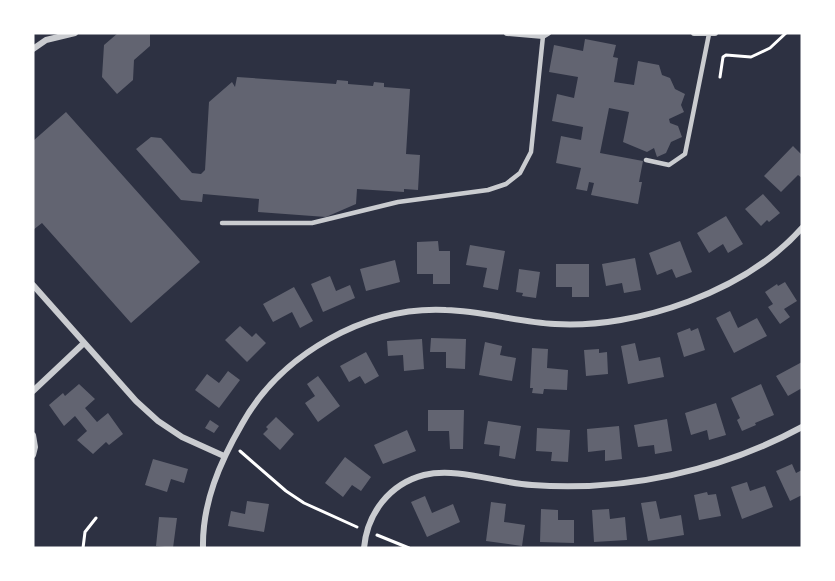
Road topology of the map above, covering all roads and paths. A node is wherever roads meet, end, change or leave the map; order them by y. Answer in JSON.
{"nodes":[{"id":1,"x":75,"y":33,"type":"edge"},
{"id":2,"x":507,"y":33,"type":"edge"},
{"id":3,"x":694,"y":33,"type":"edge"},
{"id":4,"x":786,"y":33,"type":"edge"},
{"id":5,"x":545,"y":34,"type":"edge"},
{"id":6,"x":712,"y":34,"type":"edge"},
{"id":7,"x":33,"y":49,"type":"edge"},
{"id":8,"x":720,"y":77,"type":"dead end"},
{"id":9,"x":646,"y":160,"type":"dead end"},
{"id":10,"x":222,"y":223,"type":"dead end"},
{"id":11,"x":802,"y":228,"type":"edge"},
{"id":12,"x":33,"y":285,"type":"edge"},
{"id":13,"x":84,"y":343,"type":"junction"},
{"id":14,"x":33,"y":391,"type":"edge"},
{"id":15,"x":802,"y":427,"type":"edge"},
{"id":16,"x":33,"y":435,"type":"edge"},
{"id":17,"x":238,"y":449,"type":"dead end"},
{"id":18,"x":33,"y":455,"type":"edge"},
{"id":19,"x":224,"y":456,"type":"junction"},
{"id":20,"x":96,"y":518,"type":"dead end"},
{"id":21,"x":367,"y":531,"type":"junction"},
{"id":22,"x":83,"y":548,"type":"edge"},
{"id":23,"x":203,"y":548,"type":"edge"},
{"id":24,"x":364,"y":548,"type":"edge"},
{"id":25,"x":409,"y":548,"type":"edge"}],
"edges":[{"from":1,"to":7,"type":"street"},
{"from":2,"to":5,"type":"street"},
{"from":3,"to":6,"type":"street"},
{"from":4,"to":8,"type":"path"},
{"from":5,"to":10,"type":"lane"},
{"from":6,"to":9,"type":"lane"},
{"from":11,"to":19,"type":"street"},
{"from":12,"to":13,"type":"street"},
{"from":13,"to":14,"type":"street"},
{"from":13,"to":19,"type":"street"},
{"from":15,"to":21,"type":"street"},
{"from":16,"to":18,"type":"street"},
{"from":17,"to":21,"type":"path"},
{"from":19,"to":23,"type":"street"},
{"from":20,"to":22,"type":"path"},
{"from":21,"to":24,"type":"street"},
{"from":21,"to":25,"type":"path"}]}
